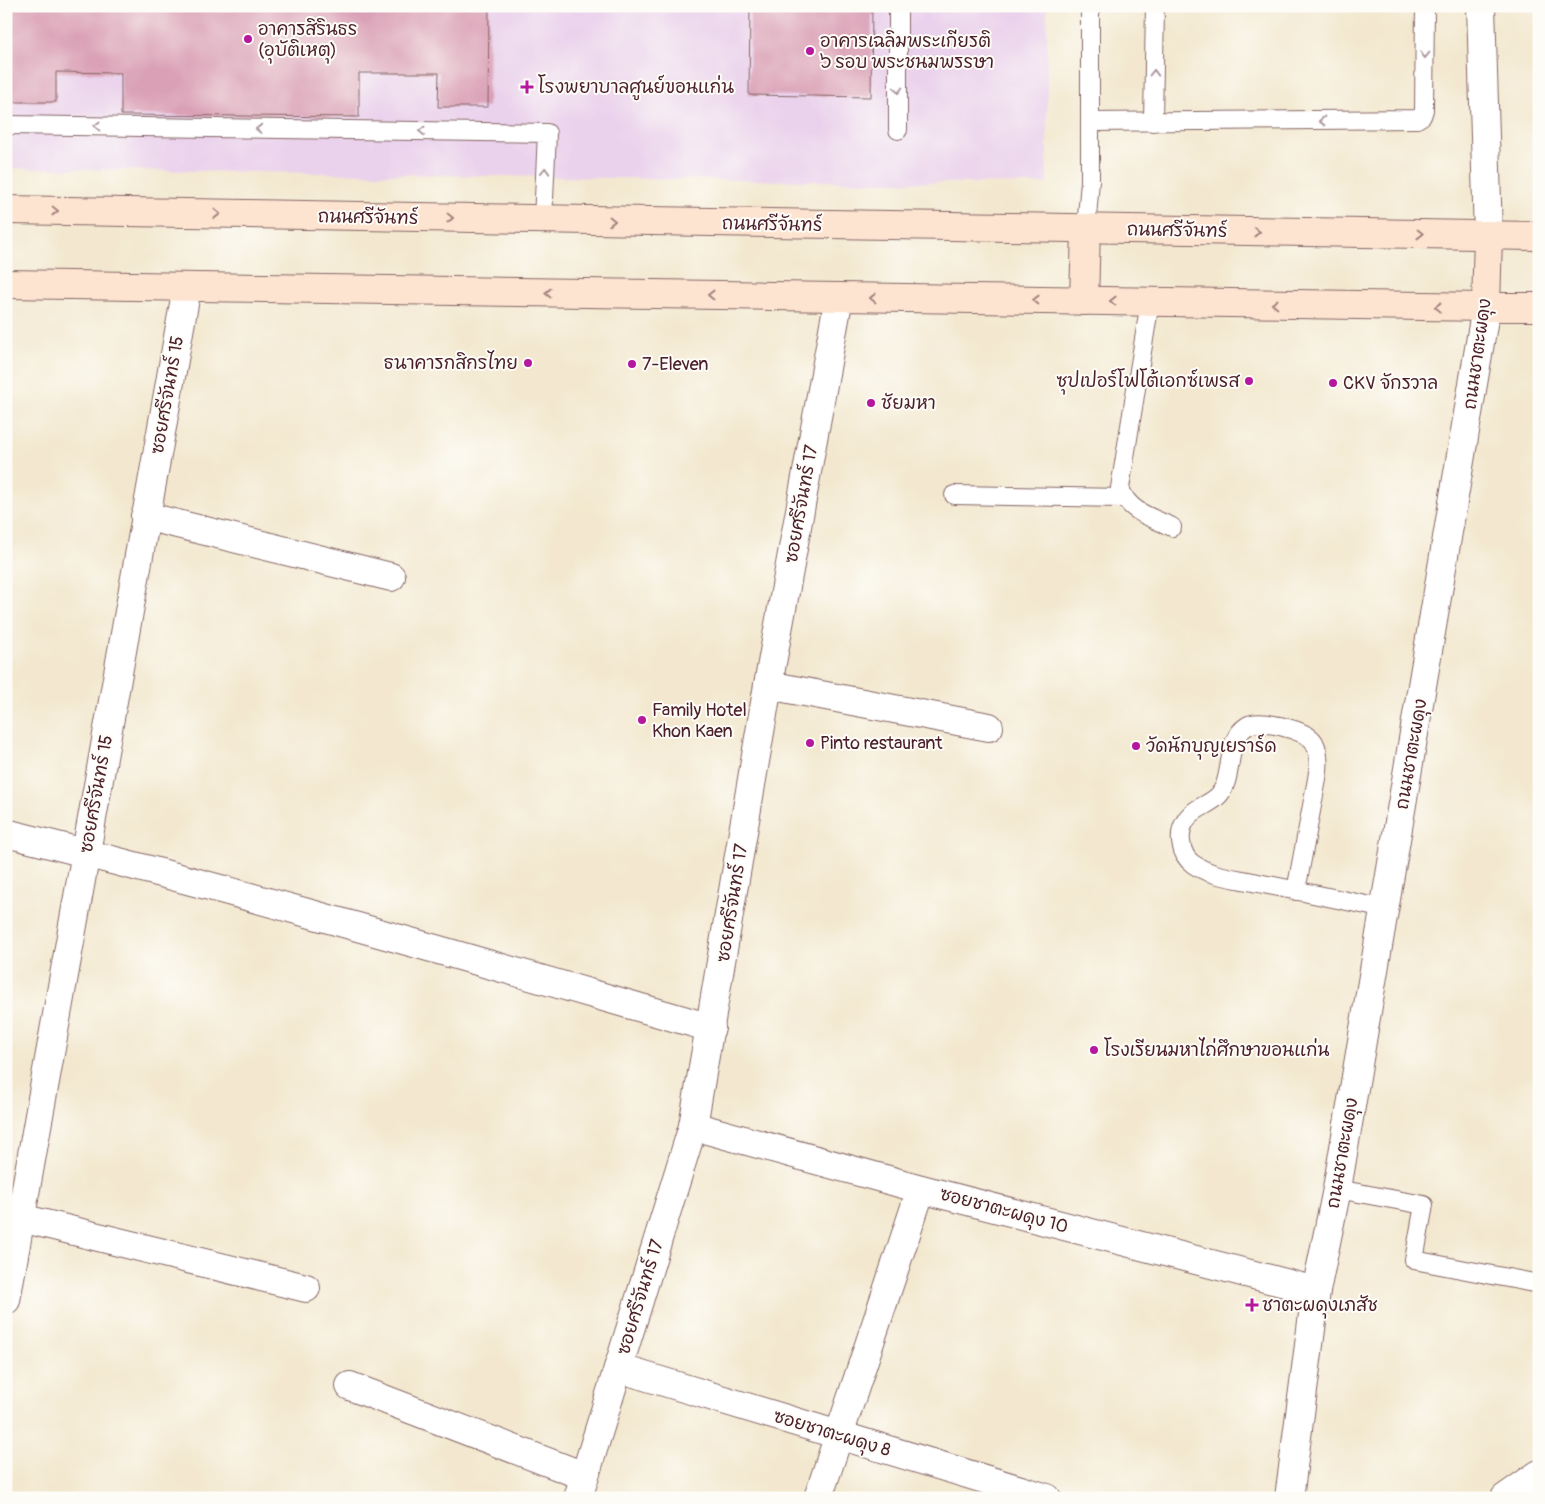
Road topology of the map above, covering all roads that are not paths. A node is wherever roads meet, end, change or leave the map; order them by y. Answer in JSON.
{"nodes":[{"id":1,"x":898,"y":6,"type":"edge"},
{"id":2,"x":1090,"y":6,"type":"edge"},
{"id":3,"x":1155,"y":6,"type":"edge"},
{"id":4,"x":1426,"y":6,"type":"edge"},
{"id":5,"x":1481,"y":6,"type":"edge"},
{"id":6,"x":1090,"y":122,"type":"junction"},
{"id":7,"x":1153,"y":122,"type":"junction"},
{"id":8,"x":6,"y":125,"type":"edge"},
{"id":9,"x":898,"y":130,"type":"dead end"},
{"id":10,"x":6,"y":210,"type":"edge"},
{"id":11,"x":543,"y":220,"type":"junction"},
{"id":12,"x":1086,"y":229,"type":"junction"},
{"id":13,"x":1488,"y":235,"type":"junction"},
{"id":14,"x":1539,"y":236,"type":"edge"},
{"id":15,"x":6,"y":284,"type":"edge"},
{"id":16,"x":187,"y":287,"type":"junction"},
{"id":17,"x":839,"y":297,"type":"junction"},
{"id":18,"x":1084,"y":301,"type":"junction"},
{"id":19,"x":1150,"y":302,"type":"junction"},
{"id":20,"x":1486,"y":307,"type":"junction"},
{"id":21,"x":1539,"y":307,"type":"edge"},
{"id":22,"x":954,"y":495,"type":"dead end"},
{"id":23,"x":1123,"y":498,"type":"junction"},
{"id":24,"x":146,"y":516,"type":"junction"},
{"id":25,"x":1172,"y":527,"type":"dead end"},
{"id":26,"x":391,"y":577,"type":"dead end"},
{"id":27,"x":768,"y":684,"type":"junction"},
{"id":28,"x":988,"y":727,"type":"dead end"},
{"id":29,"x":6,"y":833,"type":"edge"},
{"id":30,"x":86,"y":853,"type":"junction"},
{"id":31,"x":1296,"y":890,"type":"junction"},
{"id":32,"x":1384,"y":909,"type":"junction"},
{"id":33,"x":711,"y":1028,"type":"junction"},
{"id":34,"x":693,"y":1126,"type":"junction"},
{"id":35,"x":921,"y":1189,"type":"junction"},
{"id":36,"x":1337,"y":1189,"type":"junction"},
{"id":37,"x":21,"y":1218,"type":"junction"},
{"id":38,"x":1539,"y":1284,"type":"edge"},
{"id":39,"x":306,"y":1288,"type":"dead end"},
{"id":40,"x":1316,"y":1291,"type":"junction"},
{"id":41,"x":6,"y":1300,"type":"edge"},
{"id":42,"x":618,"y":1368,"type":"junction"},
{"id":43,"x":350,"y":1386,"type":"dead end"},
{"id":44,"x":839,"y":1435,"type":"junction"},
{"id":45,"x":1539,"y":1474,"type":"edge"},
{"id":46,"x":581,"y":1487,"type":"edge"},
{"id":47,"x":818,"y":1498,"type":"edge"},
{"id":48,"x":1047,"y":1498,"type":"edge"},
{"id":49,"x":1289,"y":1498,"type":"edge"},
{"id":50,"x":1505,"y":1498,"type":"edge"}],
"edges":[{"from":1,"to":9,"type":"lane","one_way":true},
{"from":2,"to":6,"type":"lane"},
{"from":7,"to":3,"type":"lane","one_way":true},
{"from":4,"to":7,"type":"lane","one_way":true},
{"from":5,"to":13,"type":"street","name":"ถนนชาตะผดุง"},
{"from":6,"to":7,"type":"lane"},
{"from":6,"to":12,"type":"lane"},
{"from":11,"to":8,"type":"lane","one_way":true},
{"from":10,"to":11,"type":"main road","name":"ถนนศรีจันทร์","one_way":true},
{"from":11,"to":12,"type":"main road","name":"ถนนศรีจันทร์","one_way":true},
{"from":12,"to":13,"type":"main road","name":"ถนนศรีจันทร์","one_way":true},
{"from":12,"to":18,"type":"main road"},
{"from":13,"to":14,"type":"main road","name":"ถนนศรีจันทร์"},
{"from":13,"to":20,"type":"main road","name":"ถนนชาตะผดุง"},
{"from":15,"to":16,"type":"main road"},
{"from":17,"to":16,"type":"main road","one_way":true},
{"from":16,"to":24,"type":"street","name":"ซอยศรีจันทร์ 15"},
{"from":18,"to":17,"type":"main road","one_way":true},
{"from":17,"to":27,"type":"street","name":"ซอยศรีจันทร์ 17"},
{"from":19,"to":18,"type":"main road","one_way":true},
{"from":20,"to":19,"type":"main road","one_way":true},
{"from":19,"to":23,"type":"lane"},
{"from":20,"to":21,"type":"main road"},
{"from":20,"to":32,"type":"street","name":"ถนนชาตะผดุง"},
{"from":22,"to":23,"type":"lane"},
{"from":23,"to":25,"type":"lane"},
{"from":24,"to":26,"type":"street"},
{"from":24,"to":30,"type":"street","name":"ซอยศรีจันทร์ 15"},
{"from":27,"to":28,"type":"street"},
{"from":27,"to":33,"type":"street","name":"ซอยศรีจันทร์ 17"},
{"from":29,"to":30,"type":"street"},
{"from":30,"to":33,"type":"street"},
{"from":30,"to":37,"type":"street","name":"ซอยศรีจันทร์ 15"},
{"from":31,"to":31,"type":"lane"},
{"from":31,"to":32,"type":"lane"},
{"from":32,"to":36,"type":"street","name":"ถนนชาตะผดุง"},
{"from":33,"to":34,"type":"street","name":"ซอยศรีจันทร์ 17"},
{"from":34,"to":35,"type":"street","name":"ซอยชาตะผดุง 10"},
{"from":34,"to":42,"type":"street","name":"ซอยศรีจันทร์ 17"},
{"from":35,"to":40,"type":"street","name":"ซอยชาตะผดุง 10"},
{"from":35,"to":44,"type":"street"},
{"from":36,"to":38,"type":"lane"},
{"from":36,"to":40,"type":"street","name":"ถนนชาตะผดุง"},
{"from":37,"to":39,"type":"street"},
{"from":37,"to":41,"type":"street","name":"ซอยศรีจันทร์ 15"},
{"from":40,"to":49,"type":"street","name":"ถนนชาตะผดุง"},
{"from":42,"to":44,"type":"street","name":"ซอยชาตะผดุง 8"},
{"from":42,"to":46,"type":"street","name":"ซอยศรีจันทร์ 17"},
{"from":43,"to":46,"type":"street"},
{"from":44,"to":47,"type":"street"},
{"from":44,"to":48,"type":"street","name":"ซอยชาตะผดุง 8"},
{"from":45,"to":50,"type":"street"}]}
